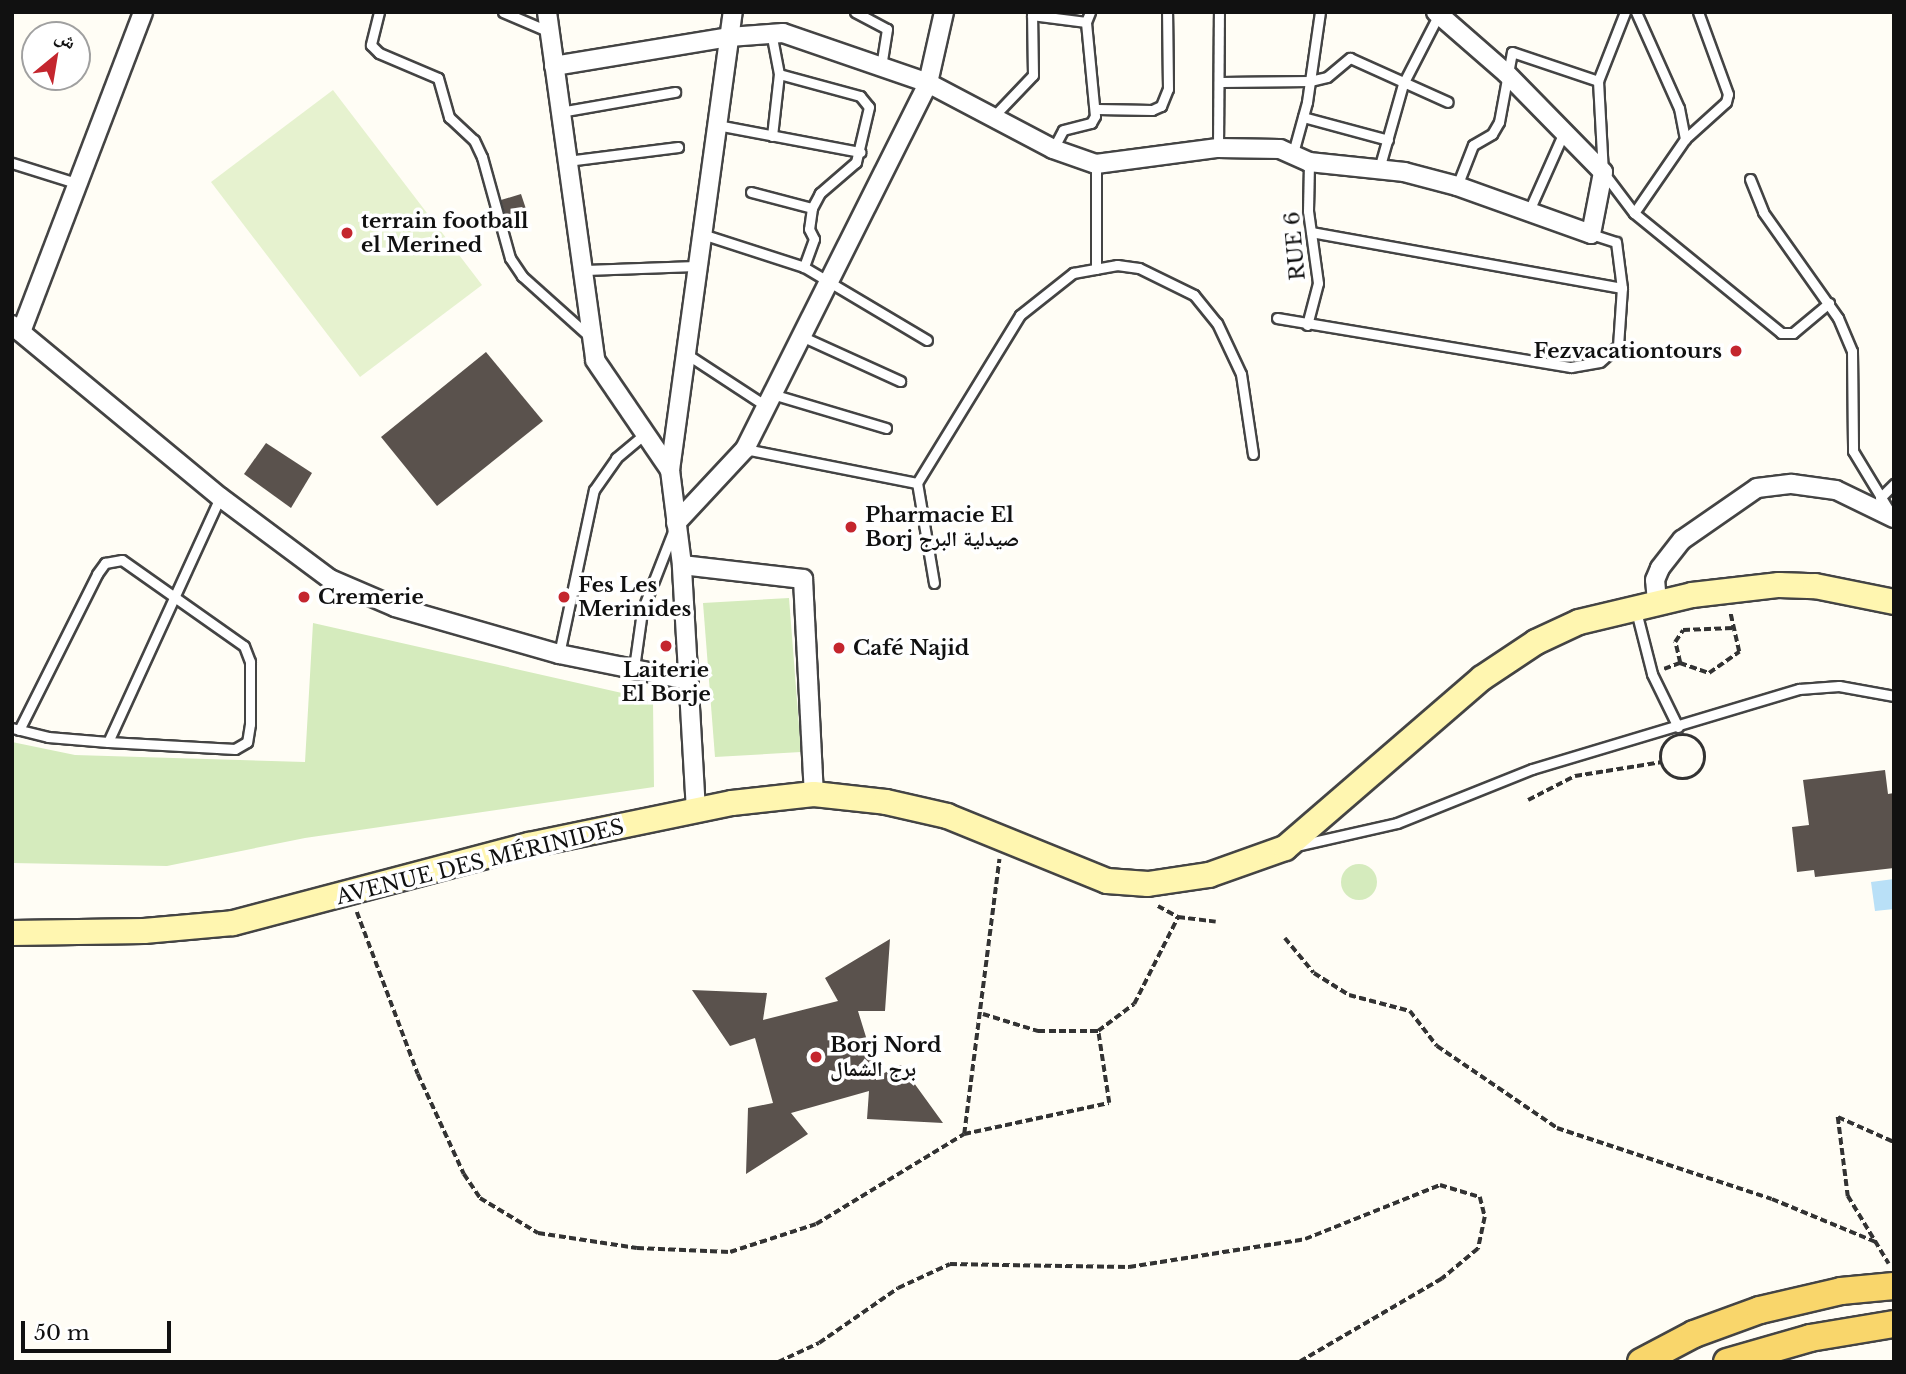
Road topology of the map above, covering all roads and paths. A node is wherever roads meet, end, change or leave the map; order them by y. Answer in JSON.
{"nodes":[{"id":1,"x":143,"y":12,"type":"edge"},
{"id":2,"x":379,"y":12,"type":"edge"},
{"id":3,"x":503,"y":12,"type":"edge"},
{"id":4,"x":547,"y":12,"type":"edge"},
{"id":5,"x":733,"y":12,"type":"edge"},
{"id":6,"x":855,"y":12,"type":"edge"},
{"id":7,"x":944,"y":12,"type":"edge"},
{"id":8,"x":1167,"y":12,"type":"edge"},
{"id":9,"x":1219,"y":12,"type":"edge"},
{"id":10,"x":1320,"y":12,"type":"edge"},
{"id":11,"x":1625,"y":12,"type":"edge"},
{"id":12,"x":1636,"y":12,"type":"edge"},
{"id":13,"x":1698,"y":12,"type":"edge"},
{"id":14,"x":1438,"y":13,"type":"edge"},
{"id":15,"x":1032,"y":14,"type":"edge"},
{"id":16,"x":1088,"y":17,"type":"edge"},
{"id":17,"x":550,"y":32,"type":"junction"},
{"id":18,"x":771,"y":32,"type":"junction"},
{"id":19,"x":729,"y":37,"type":"junction"},
{"id":20,"x":554,"y":65,"type":"junction"},
{"id":21,"x":881,"y":67,"type":"junction"},
{"id":22,"x":1506,"y":73,"type":"junction"},
{"id":23,"x":779,"y":74,"type":"junction"},
{"id":24,"x":1310,"y":81,"type":"junction"},
{"id":25,"x":1598,"y":81,"type":"junction"},
{"id":26,"x":1221,"y":82,"type":"junction"},
{"id":27,"x":1405,"y":82,"type":"junction"},
{"id":28,"x":928,"y":83,"type":"junction"},
{"id":29,"x":675,"y":92,"type":"dead end"},
{"id":30,"x":1448,"y":102,"type":"dead end"},
{"id":31,"x":1097,"y":109,"type":"junction"},
{"id":32,"x":561,"y":112,"type":"junction"},
{"id":33,"x":1303,"y":117,"type":"junction"},
{"id":34,"x":992,"y":118,"type":"junction"},
{"id":35,"x":717,"y":125,"type":"junction"},
{"id":36,"x":1564,"y":132,"type":"junction"},
{"id":37,"x":772,"y":136,"type":"junction"},
{"id":38,"x":1685,"y":139,"type":"junction"},
{"id":39,"x":1388,"y":140,"type":"junction"},
{"id":40,"x":678,"y":147,"type":"dead end"},
{"id":41,"x":1218,"y":148,"type":"junction"},
{"id":42,"x":1053,"y":149,"type":"junction"},
{"id":43,"x":860,"y":152,"type":"junction"},
{"id":44,"x":1301,"y":158,"type":"junction"},
{"id":45,"x":567,"y":161,"type":"junction"},
{"id":46,"x":12,"y":163,"type":"edge"},
{"id":47,"x":1096,"y":164,"type":"junction"},
{"id":48,"x":1379,"y":169,"type":"junction"},
{"id":49,"x":1603,"y":172,"type":"junction"},
{"id":50,"x":1750,"y":179,"type":"dead end"},
{"id":51,"x":76,"y":183,"type":"junction"},
{"id":52,"x":1457,"y":186,"type":"junction"},
{"id":53,"x":751,"y":192,"type":"dead end"},
{"id":54,"x":812,"y":208,"type":"junction"},
{"id":55,"x":1528,"y":213,"type":"junction"},
{"id":56,"x":1634,"y":213,"type":"junction"},
{"id":57,"x":1311,"y":232,"type":"junction"},
{"id":58,"x":702,"y":234,"type":"junction"},
{"id":59,"x":1591,"y":234,"type":"junction"},
{"id":60,"x":698,"y":266,"type":"junction"},
{"id":61,"x":804,"y":267,"type":"junction"},
{"id":62,"x":1096,"y":269,"type":"junction"},
{"id":63,"x":583,"y":270,"type":"junction"},
{"id":64,"x":828,"y":283,"type":"junction"},
{"id":65,"x":1622,"y":289,"type":"junction"},
{"id":66,"x":1829,"y":303,"type":"junction"},
{"id":67,"x":1276,"y":318,"type":"dead end"},
{"id":68,"x":1307,"y":325,"type":"junction"},
{"id":69,"x":17,"y":328,"type":"edge"},
{"id":70,"x":801,"y":336,"type":"junction"},
{"id":71,"x":592,"y":339,"type":"junction"},
{"id":72,"x":927,"y":340,"type":"dead end"},
{"id":73,"x":685,"y":353,"type":"junction"},
{"id":74,"x":901,"y":382,"type":"dead end"},
{"id":75,"x":769,"y":400,"type":"junction"},
{"id":76,"x":886,"y":428,"type":"dead end"},
{"id":77,"x":645,"y":434,"type":"junction"},
{"id":78,"x":745,"y":449,"type":"junction"},
{"id":79,"x":1254,"y":454,"type":"dead end"},
{"id":80,"x":670,"y":470,"type":"junction"},
{"id":81,"x":917,"y":483,"type":"junction"},
{"id":82,"x":1894,"y":484,"type":"edge"},
{"id":83,"x":220,"y":497,"type":"junction"},
{"id":84,"x":1880,"y":498,"type":"junction"},
{"id":85,"x":1893,"y":518,"type":"edge"},
{"id":86,"x":676,"y":523,"type":"junction"},
{"id":87,"x":682,"y":565,"type":"junction"},
{"id":88,"x":934,"y":583,"type":"dead end"},
{"id":89,"x":173,"y":592,"type":"junction"},
{"id":90,"x":1894,"y":602,"type":"edge"},
{"id":91,"x":1646,"y":604,"type":"junction"},
{"id":92,"x":1730,"y":611,"type":"dead end"},
{"id":93,"x":1734,"y":628,"type":"junction"},
{"id":94,"x":559,"y":654,"type":"junction"},
{"id":95,"x":1680,"y":663,"type":"junction"},
{"id":96,"x":634,"y":668,"type":"junction"},
{"id":97,"x":1652,"y":674,"type":"junction"},
{"id":98,"x":688,"y":680,"type":"junction"},
{"id":99,"x":1894,"y":696,"type":"edge"},
{"id":100,"x":1678,"y":727,"type":"junction"},
{"id":101,"x":16,"y":729,"type":"edge"},
{"id":102,"x":108,"y":742,"type":"junction"},
{"id":103,"x":1662,"y":762,"type":"junction"},
{"id":104,"x":814,"y":794,"type":"junction"},
{"id":105,"x":1528,"y":800,"type":"dead end"},
{"id":106,"x":696,"y":811,"type":"junction"},
{"id":107,"x":1002,"y":836,"type":"junction"},
{"id":108,"x":1285,"y":848,"type":"junction"},
{"id":109,"x":350,"y":894,"type":"junction"},
{"id":110,"x":1178,"y":917,"type":"dead end"},
{"id":111,"x":12,"y":933,"type":"edge"},
{"id":112,"x":1285,"y":938,"type":"dead end"},
{"id":113,"x":982,"y":1014,"type":"junction"},
{"id":114,"x":1098,"y":1031,"type":"junction"},
{"id":115,"x":964,"y":1134,"type":"junction"},
{"id":116,"x":1894,"y":1142,"type":"edge"},
{"id":117,"x":1876,"y":1242,"type":"junction"},
{"id":118,"x":1894,"y":1271,"type":"edge"},
{"id":119,"x":1894,"y":1286,"type":"edge"},
{"id":120,"x":1894,"y":1324,"type":"edge"},
{"id":121,"x":778,"y":1362,"type":"edge"},
{"id":122,"x":1300,"y":1362,"type":"edge"},
{"id":123,"x":1641,"y":1362,"type":"edge"},
{"id":124,"x":1727,"y":1362,"type":"edge"}],
"edges":[{"from":1,"to":51,"type":"street"},
{"from":2,"to":71,"type":"lane"},
{"from":3,"to":17,"type":"lane"},
{"from":4,"to":17,"type":"street"},
{"from":5,"to":19,"type":"street"},
{"from":6,"to":21,"type":"lane"},
{"from":7,"to":28,"type":"street"},
{"from":8,"to":31,"type":"lane"},
{"from":9,"to":26,"type":"lane"},
{"from":10,"to":24,"type":"lane","name":"RUE 6"},
{"from":11,"to":25,"type":"lane"},
{"from":12,"to":38,"type":"lane"},
{"from":13,"to":38,"type":"lane"},
{"from":14,"to":22,"type":"street"},
{"from":14,"to":27,"type":"lane"},
{"from":15,"to":16,"type":"lane"},
{"from":15,"to":34,"type":"lane"},
{"from":16,"to":31,"type":"lane"},
{"from":17,"to":20,"type":"street"},
{"from":18,"to":19,"type":"street"},
{"from":18,"to":21,"type":"street"},
{"from":18,"to":23,"type":"lane"},
{"from":19,"to":20,"type":"street"},
{"from":19,"to":35,"type":"street"},
{"from":20,"to":32,"type":"street"},
{"from":21,"to":28,"type":"street"},
{"from":22,"to":25,"type":"lane"},
{"from":22,"to":36,"type":"street"},
{"from":22,"to":52,"type":"lane"},
{"from":23,"to":37,"type":"lane"},
{"from":23,"to":43,"type":"lane"},
{"from":24,"to":26,"type":"lane"},
{"from":24,"to":27,"type":"lane"},
{"from":24,"to":33,"type":"lane","name":"RUE 6"},
{"from":25,"to":49,"type":"lane"},
{"from":26,"to":41,"type":"lane"},
{"from":27,"to":30,"type":"lane"},
{"from":27,"to":39,"type":"lane"},
{"from":28,"to":34,"type":"street"},
{"from":28,"to":64,"type":"street"},
{"from":29,"to":32,"type":"lane"},
{"from":31,"to":42,"type":"lane"},
{"from":32,"to":45,"type":"street"},
{"from":33,"to":39,"type":"lane"},
{"from":33,"to":44,"type":"lane","name":"RUE 6"},
{"from":34,"to":42,"type":"street"},
{"from":35,"to":37,"type":"lane"},
{"from":35,"to":58,"type":"street"},
{"from":36,"to":49,"type":"street"},
{"from":36,"to":55,"type":"lane"},
{"from":37,"to":43,"type":"lane"},
{"from":38,"to":56,"type":"lane"},
{"from":39,"to":48,"type":"lane"},
{"from":40,"to":45,"type":"lane"},
{"from":41,"to":44,"type":"street"},
{"from":41,"to":47,"type":"street"},
{"from":42,"to":47,"type":"street"},
{"from":43,"to":54,"type":"lane"},
{"from":44,"to":48,"type":"street"},
{"from":44,"to":57,"type":"lane","name":"RUE 6"},
{"from":45,"to":63,"type":"street"},
{"from":46,"to":51,"type":"lane"},
{"from":47,"to":62,"type":"lane"},
{"from":48,"to":52,"type":"street"},
{"from":49,"to":56,"type":"lane"},
{"from":49,"to":59,"type":"street"},
{"from":50,"to":66,"type":"lane"},
{"from":51,"to":69,"type":"street"},
{"from":52,"to":55,"type":"street"},
{"from":53,"to":54,"type":"lane"},
{"from":54,"to":61,"type":"lane"},
{"from":55,"to":59,"type":"street"},
{"from":56,"to":66,"type":"lane"},
{"from":57,"to":65,"type":"lane"},
{"from":57,"to":68,"type":"lane","name":"RUE 6"},
{"from":58,"to":60,"type":"street"},
{"from":58,"to":61,"type":"lane"},
{"from":59,"to":65,"type":"lane"},
{"from":60,"to":63,"type":"lane"},
{"from":60,"to":73,"type":"street"},
{"from":61,"to":64,"type":"lane"},
{"from":62,"to":79,"type":"lane"},
{"from":62,"to":81,"type":"lane"},
{"from":63,"to":71,"type":"street"},
{"from":64,"to":70,"type":"street"},
{"from":64,"to":72,"type":"lane"},
{"from":65,"to":68,"type":"lane"},
{"from":66,"to":84,"type":"lane"},
{"from":67,"to":68,"type":"lane"},
{"from":69,"to":83,"type":"street"},
{"from":70,"to":74,"type":"lane"},
{"from":70,"to":75,"type":"street"},
{"from":71,"to":77,"type":"street"},
{"from":73,"to":75,"type":"lane"},
{"from":73,"to":80,"type":"street"},
{"from":75,"to":76,"type":"lane"},
{"from":75,"to":78,"type":"street"},
{"from":77,"to":80,"type":"street"},
{"from":77,"to":94,"type":"lane"},
{"from":78,"to":81,"type":"lane"},
{"from":78,"to":86,"type":"street"},
{"from":80,"to":86,"type":"street"},
{"from":81,"to":88,"type":"lane"},
{"from":82,"to":84,"type":"lane"},
{"from":83,"to":89,"type":"lane"},
{"from":83,"to":94,"type":"street"},
{"from":84,"to":85,"type":"lane"},
{"from":85,"to":91,"type":"street"},
{"from":86,"to":87,"type":"street"},
{"from":86,"to":96,"type":"lane"},
{"from":87,"to":98,"type":"street"},
{"from":87,"to":104,"type":"street"},
{"from":89,"to":101,"type":"lane"},
{"from":89,"to":102,"type":"lane"},
{"from":89,"to":102,"type":"lane"},
{"from":90,"to":91,"type":"main road","name":"AVENUE DES MÉRINIDES"},
{"from":91,"to":97,"type":"lane"},
{"from":91,"to":108,"type":"main road","name":"AVENUE DES MÉRINIDES"},
{"from":92,"to":93,"type":"path"},
{"from":93,"to":95,"type":"path"},
{"from":93,"to":95,"type":"path"},
{"from":94,"to":96,"type":"street"},
{"from":95,"to":97,"type":"path"},
{"from":96,"to":98,"type":"street"},
{"from":97,"to":100,"type":"lane"},
{"from":98,"to":106,"type":"street"},
{"from":99,"to":100,"type":"lane"},
{"from":100,"to":108,"type":"lane"},
{"from":101,"to":102,"type":"lane"},
{"from":103,"to":103,"type":"path"},
{"from":103,"to":105,"type":"path"},
{"from":104,"to":106,"type":"main road","name":"AVENUE DES MÉRINIDES"},
{"from":104,"to":107,"type":"main road","name":"AVENUE DES MÉRINIDES"},
{"from":106,"to":109,"type":"main road","name":"AVENUE DES MÉRINIDES"},
{"from":107,"to":108,"type":"main road","name":"AVENUE DES MÉRINIDES"},
{"from":107,"to":113,"type":"path"},
{"from":109,"to":111,"type":"main road","name":"AVENUE DES MÉRINIDES"},
{"from":109,"to":115,"type":"path"},
{"from":110,"to":114,"type":"path"},
{"from":112,"to":117,"type":"path"},
{"from":113,"to":114,"type":"path"},
{"from":113,"to":115,"type":"path"},
{"from":114,"to":115,"type":"path"},
{"from":116,"to":117,"type":"path"},
{"from":117,"to":118,"type":"path"},
{"from":119,"to":123,"type":"main road"},
{"from":120,"to":124,"type":"main road"},
{"from":121,"to":122,"type":"path"}]}
